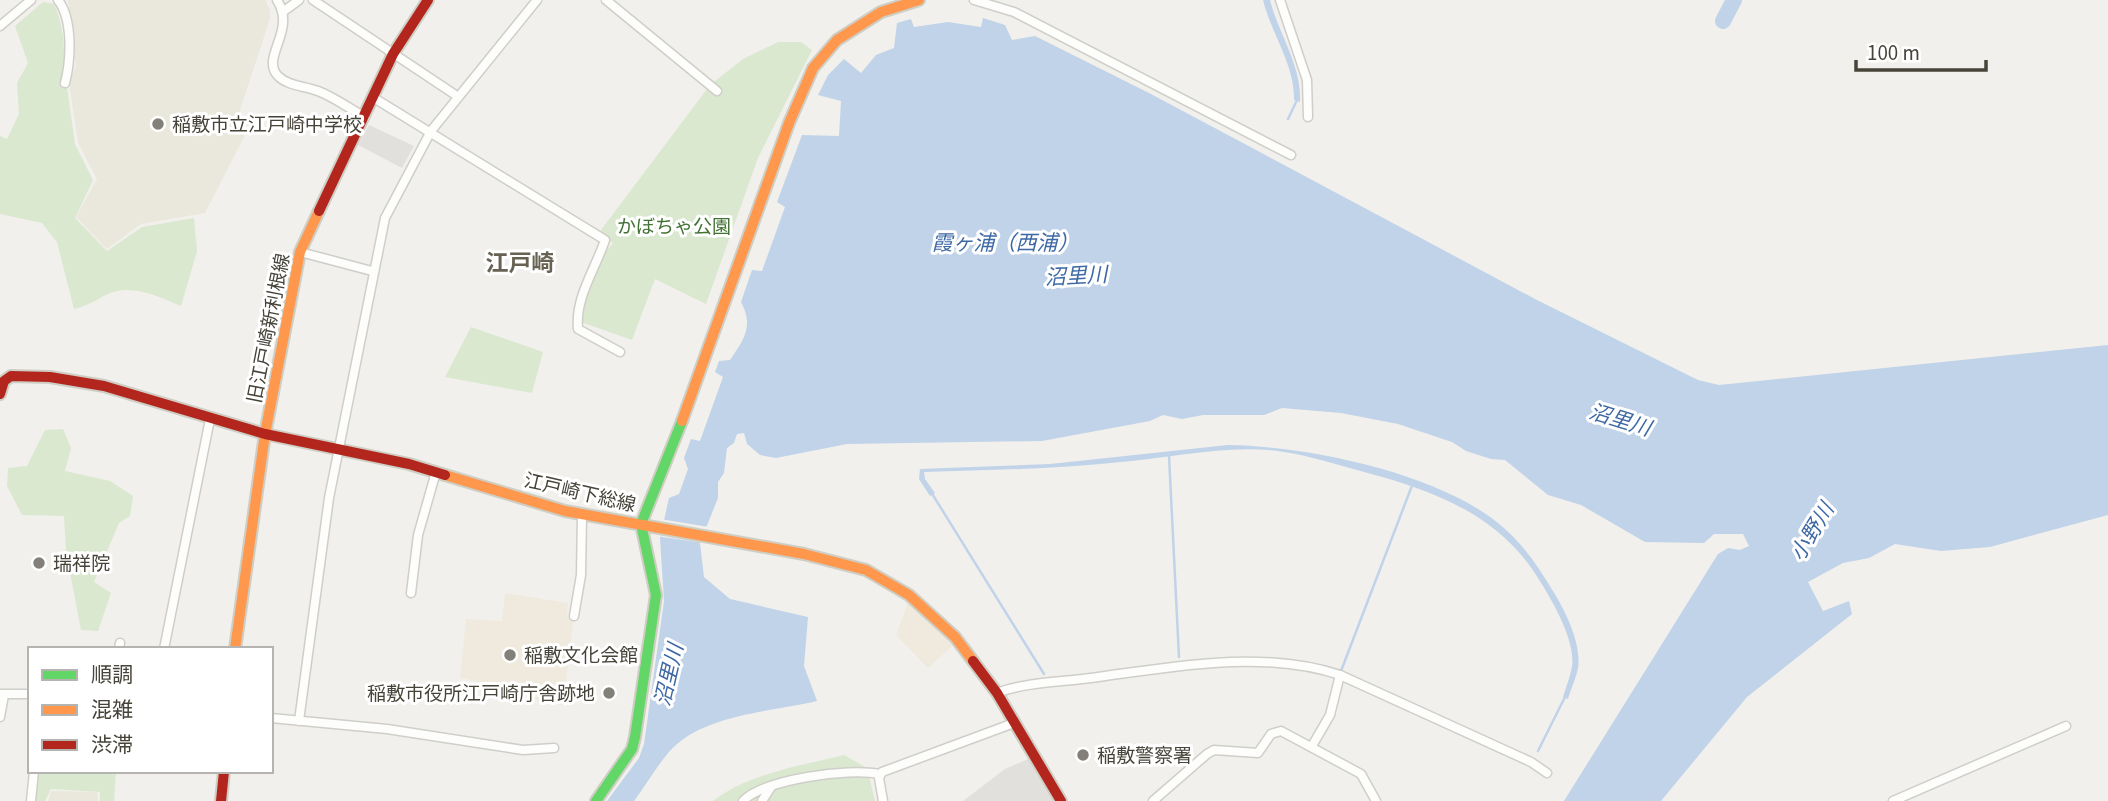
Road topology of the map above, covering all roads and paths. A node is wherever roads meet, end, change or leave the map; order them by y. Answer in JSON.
{"nodes":[{"id":1,"x":32,"y":0,"type":"edge"},
{"id":2,"x":58,"y":0,"type":"edge"},
{"id":3,"x":277,"y":0,"type":"edge"},
{"id":4,"x":299,"y":0,"type":"edge"},
{"id":5,"x":313,"y":0,"type":"edge"},
{"id":6,"x":428,"y":0,"type":"edge"},
{"id":7,"x":537,"y":0,"type":"edge"},
{"id":8,"x":606,"y":0,"type":"edge"},
{"id":9,"x":919,"y":0,"type":"edge"},
{"id":10,"x":974,"y":0,"type":"edge"},
{"id":11,"x":1280,"y":0,"type":"edge"},
{"id":12,"x":284,"y":11,"type":"junction"},
{"id":13,"x":0,"y":26,"type":"edge"},
{"id":14,"x":393,"y":54,"type":"junction"},
{"id":15,"x":65,"y":83,"type":"dead end"},
{"id":16,"x":717,"y":91,"type":"dead end"},
{"id":17,"x":457,"y":96,"type":"junction"},
{"id":18,"x":374,"y":98,"type":"junction"},
{"id":19,"x":365,"y":117,"type":"junction"},
{"id":20,"x":1308,"y":117,"type":"dead end"},
{"id":21,"x":431,"y":131,"type":"junction"},
{"id":22,"x":1291,"y":155,"type":"dead end"},
{"id":23,"x":300,"y":252,"type":"junction"},
{"id":24,"x":372,"y":271,"type":"junction"},
{"id":25,"x":620,"y":352,"type":"dead end"},
{"id":26,"x":0,"y":394,"type":"edge"},
{"id":27,"x":210,"y":419,"type":"junction"},
{"id":28,"x":265,"y":434,"type":"junction"},
{"id":29,"x":339,"y":450,"type":"junction"},
{"id":30,"x":436,"y":472,"type":"junction"},
{"id":31,"x":582,"y":515,"type":"junction"},
{"id":32,"x":645,"y":525,"type":"junction"},
{"id":33,"x":411,"y":593,"type":"dead end"},
{"id":34,"x":574,"y":616,"type":"dead end"},
{"id":35,"x":164,"y":647,"type":"edge"},
{"id":36,"x":235,"y":647,"type":"edge"},
{"id":37,"x":1340,"y":675,"type":"junction"},
{"id":38,"x":997,"y":693,"type":"junction"},
{"id":39,"x":2,"y":694,"type":"edge"},
{"id":40,"x":28,"y":694,"type":"edge"},
{"id":41,"x":0,"y":716,"type":"edge"},
{"id":42,"x":273,"y":718,"type":"edge"},
{"id":43,"x":299,"y":721,"type":"junction"},
{"id":44,"x":1014,"y":723,"type":"junction"},
{"id":45,"x":2066,"y":726,"type":"dead end"},
{"id":46,"x":1311,"y":746,"type":"junction"},
{"id":47,"x":554,"y":748,"type":"dead end"},
{"id":48,"x":34,"y":773,"type":"edge"},
{"id":49,"x":224,"y":773,"type":"edge"},
{"id":50,"x":1547,"y":773,"type":"dead end"},
{"id":51,"x":879,"y":774,"type":"junction"},
{"id":52,"x":771,"y":787,"type":"junction"},
{"id":53,"x":31,"y":801,"type":"edge"},
{"id":54,"x":220,"y":801,"type":"edge"},
{"id":55,"x":596,"y":801,"type":"edge"},
{"id":56,"x":743,"y":801,"type":"edge"},
{"id":57,"x":762,"y":801,"type":"edge"},
{"id":58,"x":883,"y":801,"type":"edge"},
{"id":59,"x":1060,"y":801,"type":"edge"},
{"id":60,"x":1153,"y":801,"type":"edge"},
{"id":61,"x":1376,"y":801,"type":"edge"},
{"id":62,"x":1893,"y":801,"type":"edge"}],
"edges":[{"from":1,"to":13,"type":"street"},
{"from":2,"to":15,"type":"street"},
{"from":3,"to":12,"type":"street"},
{"from":4,"to":12,"type":"street"},
{"from":5,"to":14,"type":"street"},
{"from":6,"to":14,"type":"street","name":"旧江戸崎新利根線"},
{"from":7,"to":17,"type":"street"},
{"from":8,"to":16,"type":"street"},
{"from":9,"to":32,"type":"street"},
{"from":10,"to":22,"type":"street"},
{"from":11,"to":20,"type":"street"},
{"from":12,"to":19,"type":"street"},
{"from":14,"to":17,"type":"street"},
{"from":14,"to":18,"type":"street","name":"旧江戸崎新利根線"},
{"from":17,"to":21,"type":"street"},
{"from":18,"to":19,"type":"street","name":"旧江戸崎新利根線"},
{"from":18,"to":21,"type":"street"},
{"from":19,"to":23,"type":"street","name":"旧江戸崎新利根線"},
{"from":21,"to":24,"type":"street"},
{"from":21,"to":25,"type":"street"},
{"from":23,"to":24,"type":"street"},
{"from":23,"to":28,"type":"street","name":"旧江戸崎新利根線"},
{"from":24,"to":29,"type":"street"},
{"from":26,"to":27,"type":"street","name":"江戸崎下総線"},
{"from":27,"to":28,"type":"street","name":"江戸崎下総線"},
{"from":27,"to":35,"type":"street"},
{"from":28,"to":29,"type":"street","name":"江戸崎下総線"},
{"from":28,"to":36,"type":"street","name":"旧江戸崎新利根線"},
{"from":29,"to":30,"type":"street","name":"江戸崎下総線"},
{"from":29,"to":43,"type":"street"},
{"from":30,"to":31,"type":"street","name":"江戸崎下総線"},
{"from":30,"to":33,"type":"street"},
{"from":31,"to":32,"type":"street","name":"江戸崎下総線"},
{"from":31,"to":34,"type":"street"},
{"from":32,"to":38,"type":"street","name":"江戸崎下総線"},
{"from":32,"to":55,"type":"street"},
{"from":37,"to":38,"type":"street"},
{"from":37,"to":46,"type":"street"},
{"from":37,"to":50,"type":"street"},
{"from":38,"to":44,"type":"street","name":"江戸崎下総線"},
{"from":39,"to":40,"type":"street"},
{"from":39,"to":41,"type":"street"},
{"from":42,"to":43,"type":"street"},
{"from":43,"to":47,"type":"street"},
{"from":44,"to":51,"type":"street"},
{"from":44,"to":59,"type":"street","name":"江戸崎下総線"},
{"from":45,"to":62,"type":"street"},
{"from":46,"to":60,"type":"street"},
{"from":46,"to":61,"type":"street"},
{"from":48,"to":53,"type":"street"},
{"from":49,"to":54,"type":"street"},
{"from":51,"to":52,"type":"street"},
{"from":51,"to":58,"type":"street"},
{"from":52,"to":56,"type":"street"},
{"from":52,"to":57,"type":"street"}]}
